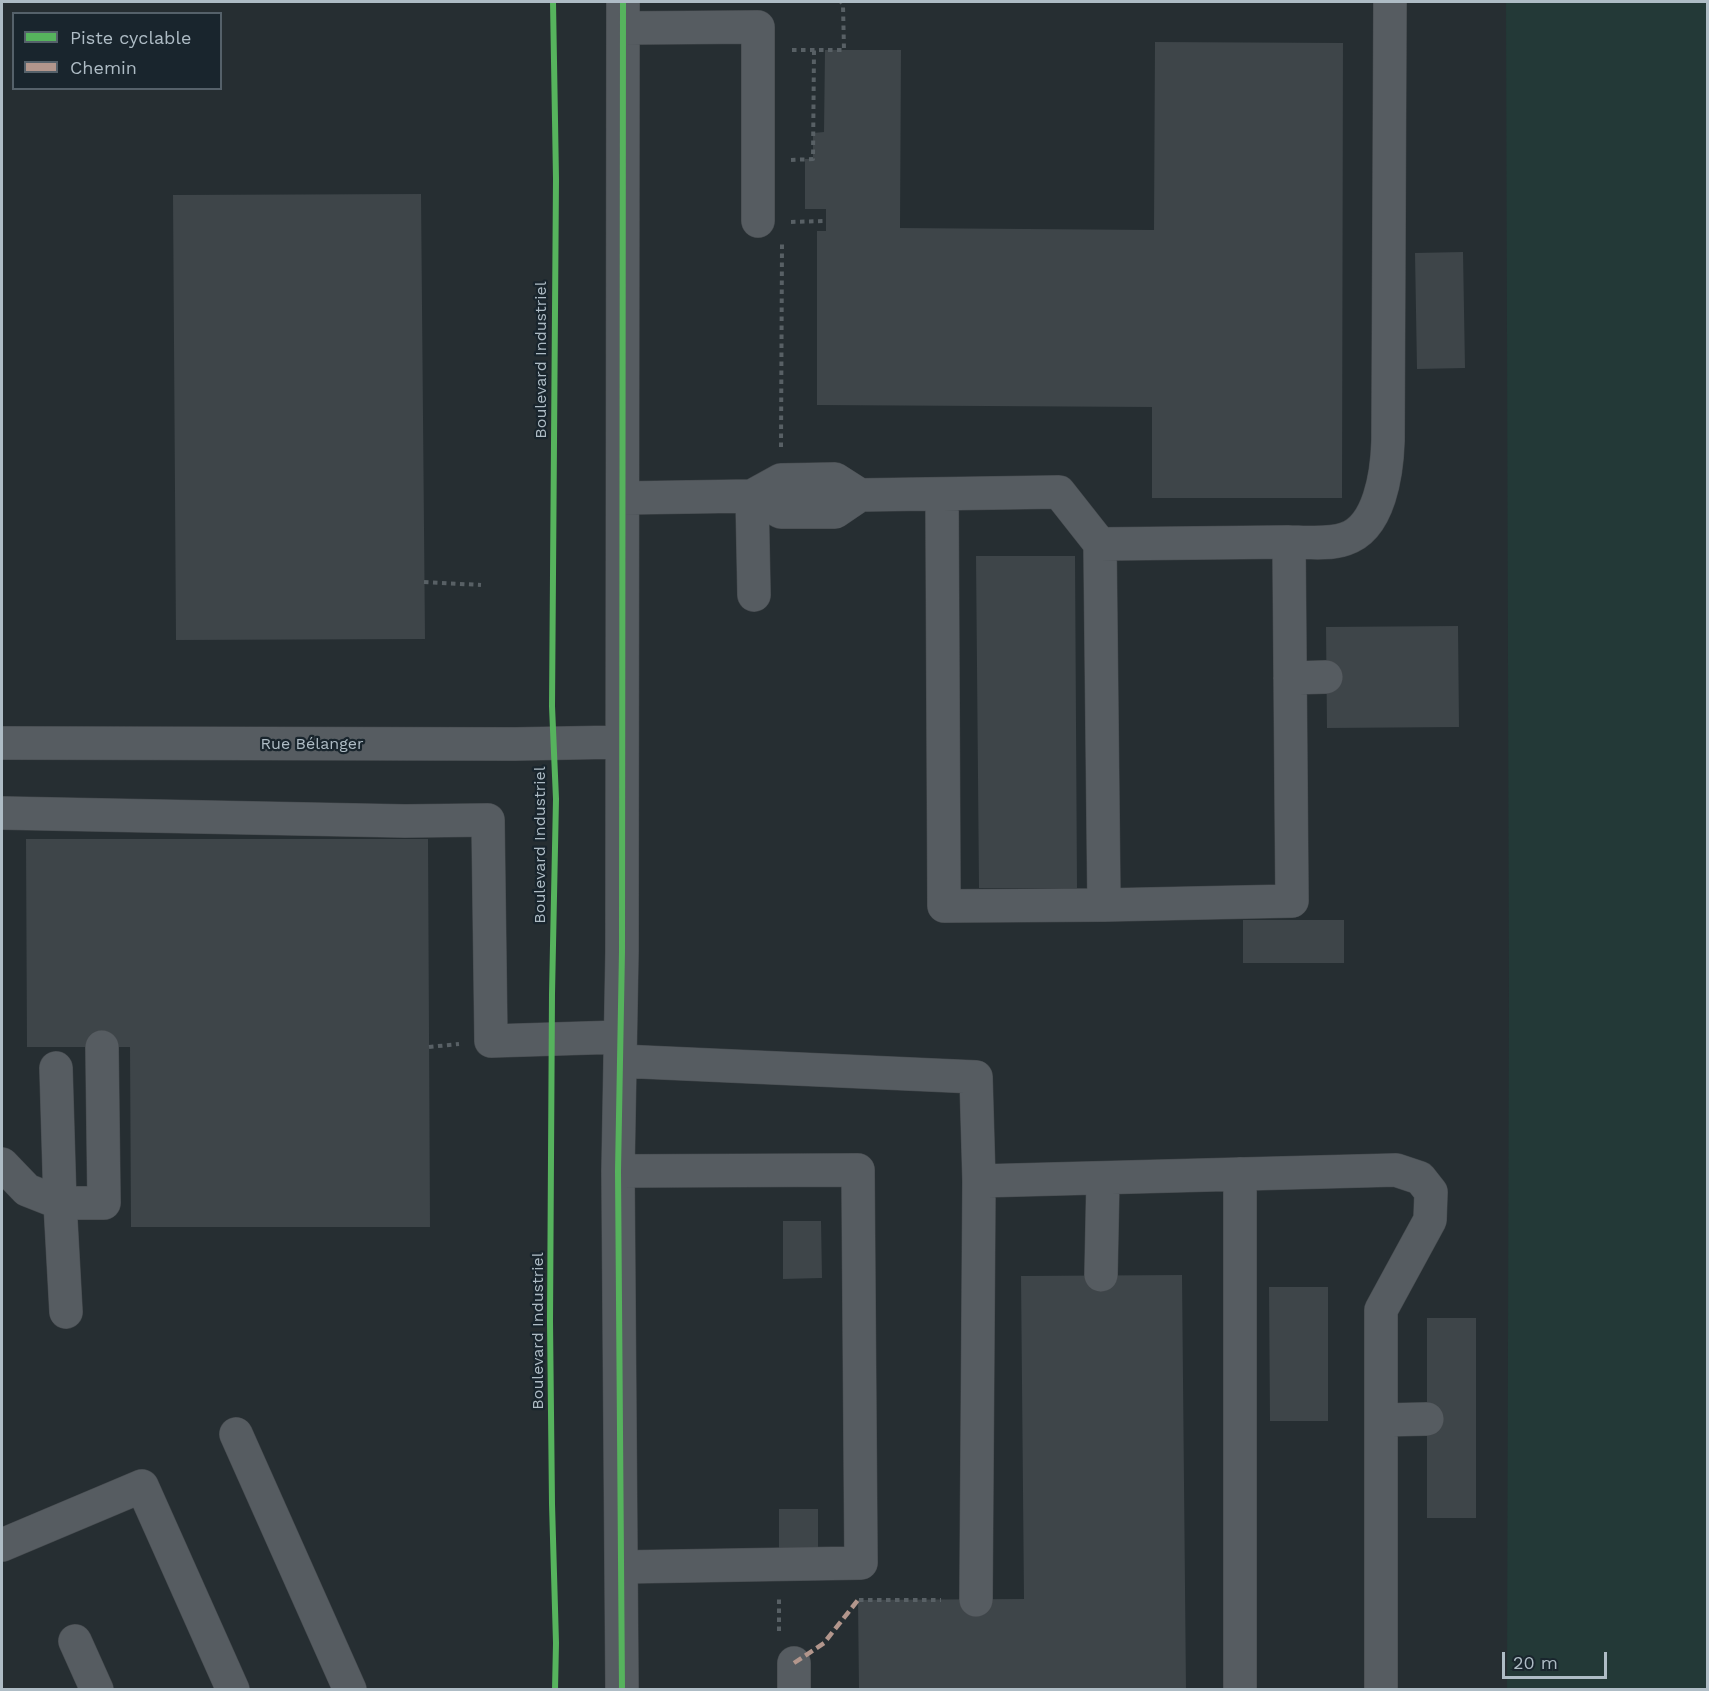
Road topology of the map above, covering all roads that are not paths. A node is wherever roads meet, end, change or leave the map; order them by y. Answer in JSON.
{"nodes":[{"id":1,"x":1390,"y":2,"type":"edge"},
{"id":2,"x":623,"y":15,"type":"edge"},
{"id":3,"x":774,"y":225,"type":"road end"},
{"id":4,"x":942,"y":494,"type":"junction"},
{"id":5,"x":752,"y":496,"type":"junction"},
{"id":6,"x":623,"y":498,"type":"junction"},
{"id":7,"x":1288,"y":542,"type":"junction"},
{"id":8,"x":1100,"y":544,"type":"junction"},
{"id":9,"x":754,"y":596,"type":"dead end"},
{"id":10,"x":1326,"y":676,"type":"dead end"},
{"id":11,"x":1290,"y":678,"type":"junction"},
{"id":12,"x":621,"y":742,"type":"junction"},
{"id":13,"x":2,"y":743,"type":"edge"},
{"id":14,"x":2,"y":813,"type":"edge"},
{"id":15,"x":1104,"y":905,"type":"junction"},
{"id":16,"x":102,"y":1047,"type":"dead end"},
{"id":17,"x":620,"y":1049,"type":"junction"},
{"id":18,"x":56,"y":1068,"type":"dead end"},
{"id":19,"x":2,"y":1164,"type":"edge"},
{"id":20,"x":618,"y":1171,"type":"junction"},
{"id":21,"x":1240,"y":1174,"type":"junction"},
{"id":22,"x":1103,"y":1178,"type":"junction"},
{"id":23,"x":979,"y":1181,"type":"junction"},
{"id":24,"x":60,"y":1203,"type":"junction"},
{"id":25,"x":1101,"y":1275,"type":"dead end"},
{"id":26,"x":66,"y":1312,"type":"dead end"},
{"id":27,"x":1427,"y":1419,"type":"dead end"},
{"id":28,"x":1381,"y":1420,"type":"junction"},
{"id":29,"x":236,"y":1434,"type":"dead end"},
{"id":30,"x":2,"y":1545,"type":"edge"},
{"id":31,"x":621,"y":1567,"type":"junction"},
{"id":32,"x":976,"y":1600,"type":"road end"},
{"id":33,"x":75,"y":1641,"type":"dead end"},
{"id":34,"x":97,"y":1689,"type":"edge"},
{"id":35,"x":232,"y":1689,"type":"edge"},
{"id":36,"x":350,"y":1689,"type":"edge"},
{"id":37,"x":622,"y":1689,"type":"edge"},
{"id":38,"x":1240,"y":1689,"type":"edge"},
{"id":39,"x":1381,"y":1689,"type":"edge"}],
"edges":[{"from":1,"to":7,"type":"street"},
{"from":2,"to":3,"type":"street"},
{"from":2,"to":6,"type":"street"},
{"from":4,"to":5,"type":"street"},
{"from":4,"to":8,"type":"street"},
{"from":4,"to":15,"type":"street"},
{"from":5,"to":6,"type":"street"},
{"from":5,"to":9,"type":"street"},
{"from":6,"to":12,"type":"street"},
{"from":7,"to":8,"type":"street"},
{"from":7,"to":11,"type":"street"},
{"from":8,"to":15,"type":"street"},
{"from":10,"to":11,"type":"street"},
{"from":11,"to":15,"type":"street"},
{"from":12,"to":13,"type":"street","name":"Rue Bélanger"},
{"from":12,"to":17,"type":"street"},
{"from":14,"to":17,"type":"street"},
{"from":16,"to":24,"type":"street"},
{"from":17,"to":20,"type":"street"},
{"from":17,"to":23,"type":"street"},
{"from":18,"to":24,"type":"street"},
{"from":19,"to":24,"type":"street"},
{"from":20,"to":31,"type":"street"},
{"from":20,"to":31,"type":"street"},
{"from":21,"to":22,"type":"street"},
{"from":21,"to":28,"type":"street"},
{"from":21,"to":38,"type":"street"},
{"from":22,"to":23,"type":"street"},
{"from":22,"to":25,"type":"street"},
{"from":23,"to":32,"type":"street"},
{"from":24,"to":26,"type":"street"},
{"from":27,"to":28,"type":"street"},
{"from":28,"to":39,"type":"street"},
{"from":29,"to":36,"type":"street"},
{"from":30,"to":35,"type":"street"},
{"from":31,"to":37,"type":"street"},
{"from":33,"to":34,"type":"street"}]}
